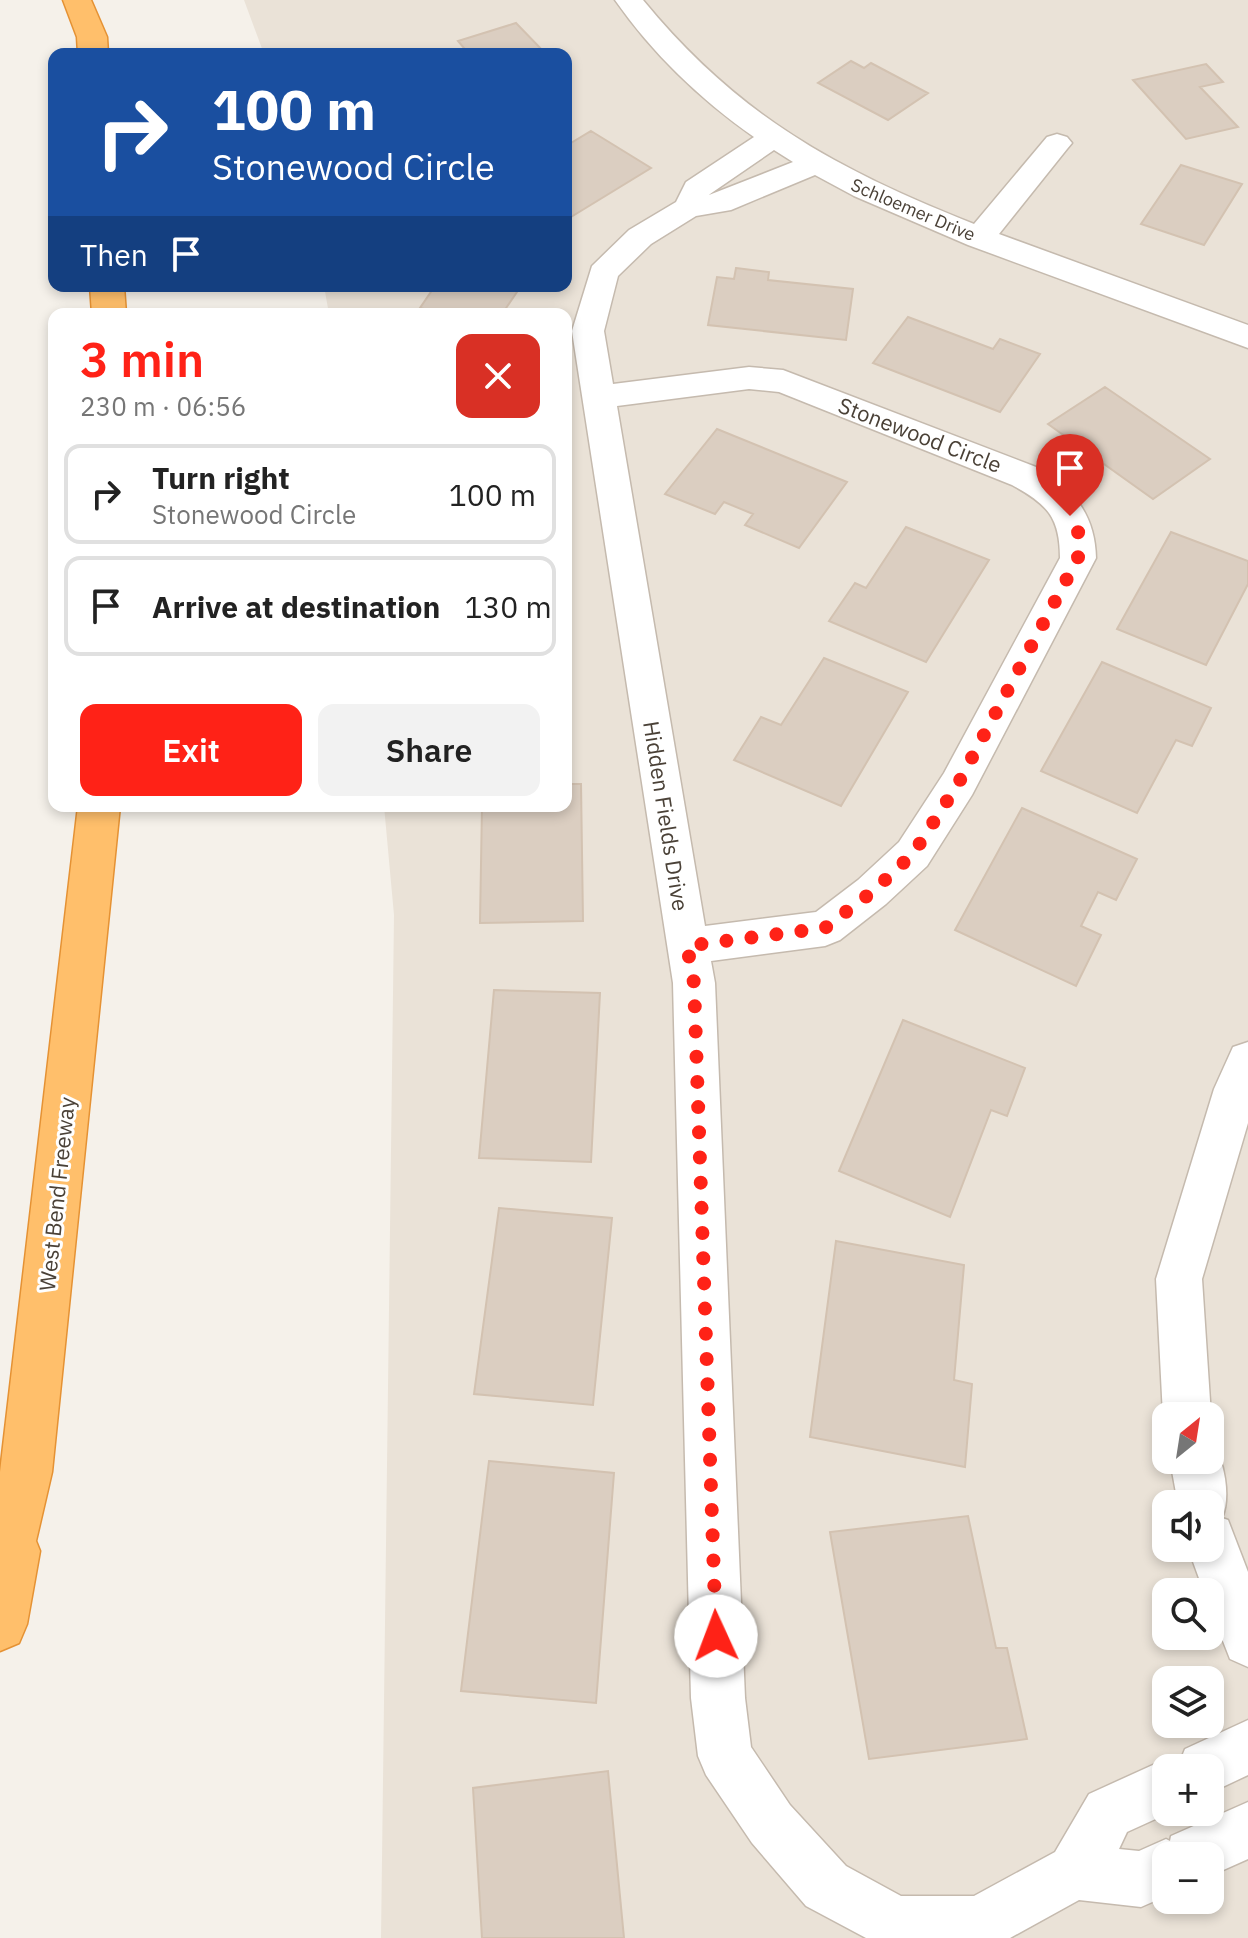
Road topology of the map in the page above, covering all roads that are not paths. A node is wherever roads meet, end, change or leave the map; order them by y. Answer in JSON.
{"nodes":[{"id":1,"x":77,"y":0,"type":"edge"},
{"id":2,"x":629,"y":0,"type":"edge"},
{"id":3,"x":93,"y":48,"type":"edge"},
{"id":4,"x":772,"y":138,"type":"junction"},
{"id":5,"x":1057,"y":143,"type":"dead end"},
{"id":6,"x":816,"y":164,"type":"junction"},
{"id":7,"x":688,"y":208,"type":"junction"},
{"id":8,"x":979,"y":238,"type":"junction"},
{"id":9,"x":1248,"y":337,"type":"edge"},
{"id":10,"x":598,"y":397,"type":"junction"},
{"id":11,"x":98,"y":812,"type":"edge"},
{"id":12,"x":687,"y":946,"type":"junction"},
{"id":13,"x":1248,"y":1061,"type":"edge"},
{"id":14,"x":1186,"y":1402,"type":"edge"},
{"id":15,"x":26,"y":1472,"type":"junction"},
{"id":16,"x":1219,"y":1562,"type":"edge"},
{"id":17,"x":0,"y":1579,"type":"edge"},
{"id":18,"x":0,"y":1624,"type":"edge"},
{"id":19,"x":1248,"y":1641,"type":"edge"},
{"id":20,"x":1248,"y":1747,"type":"edge"},
{"id":21,"x":1224,"y":1758,"type":"edge"},
{"id":22,"x":1152,"y":1793,"type":"edge"},
{"id":23,"x":1248,"y":1830,"type":"edge"},
{"id":24,"x":1222,"y":1842,"type":"edge"},
{"id":25,"x":1075,"y":1872,"type":"junction"},
{"id":26,"x":1152,"y":1874,"type":"edge"}],
"edges":[{"from":1,"to":3,"type":"highway"},
{"from":2,"to":4,"type":"street","name":"Schloemer Drive"},
{"from":4,"to":6,"type":"street","name":"Schloemer Drive"},
{"from":4,"to":7,"type":"street","name":"Hidden Fields Drive"},
{"from":5,"to":8,"type":"street"},
{"from":6,"to":7,"type":"street","name":"Hidden Fields Drive"},
{"from":6,"to":8,"type":"street","name":"Schloemer Drive"},
{"from":7,"to":10,"type":"street","name":"Hidden Fields Drive"},
{"from":8,"to":9,"type":"street","name":"Schloemer Drive"},
{"from":10,"to":12,"type":"street","name":"Hidden Fields Drive"},
{"from":10,"to":12,"type":"street","name":"Stonewood Circle"},
{"from":11,"to":15,"type":"highway","name":"West Bend Freeway"},
{"from":12,"to":25,"type":"street","name":"Hidden Fields Drive"},
{"from":13,"to":14,"type":"street"},
{"from":15,"to":17,"type":"highway","name":"West Bend Freeway"},
{"from":15,"to":18,"type":"highway"},
{"from":16,"to":19,"type":"street"},
{"from":20,"to":21,"type":"street"},
{"from":22,"to":25,"type":"street"},
{"from":23,"to":24,"type":"street"},
{"from":25,"to":26,"type":"street"}]}
